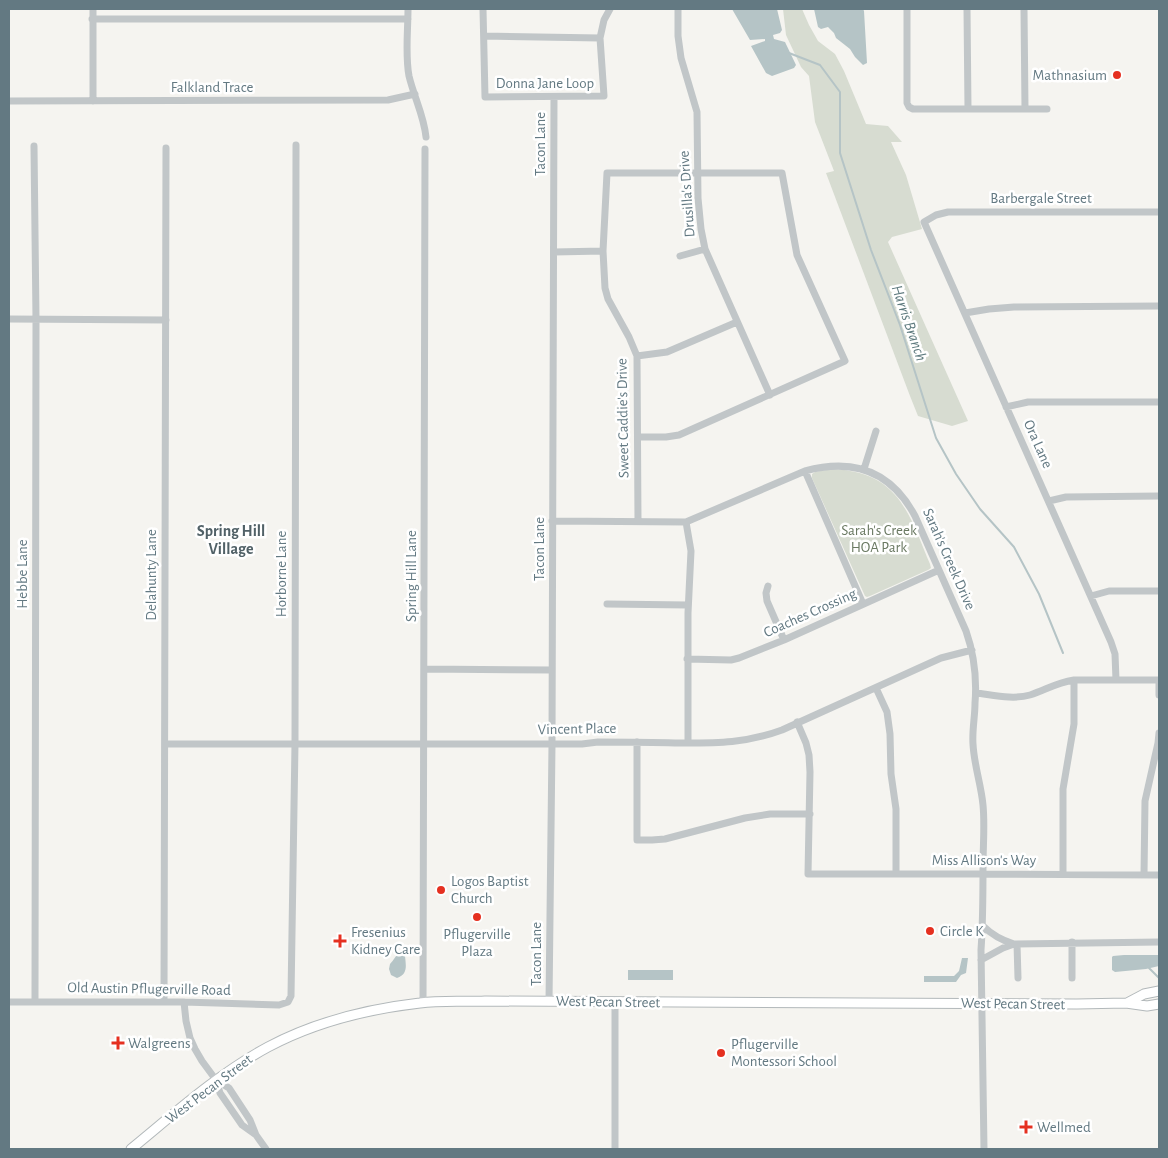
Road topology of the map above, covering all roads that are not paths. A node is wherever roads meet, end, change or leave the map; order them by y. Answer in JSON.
{"nodes":[{"id":1,"x":92,"y":9,"type":"edge"},
{"id":2,"x":408,"y":9,"type":"edge"},
{"id":3,"x":483,"y":9,"type":"edge"},
{"id":4,"x":610,"y":9,"type":"edge"},
{"id":5,"x":678,"y":9,"type":"edge"},
{"id":6,"x":907,"y":9,"type":"edge"},
{"id":7,"x":967,"y":9,"type":"edge"},
{"id":8,"x":1024,"y":9,"type":"edge"},
{"id":9,"x":408,"y":19,"type":"junction"},
{"id":10,"x":92,"y":20,"type":"junction"},
{"id":11,"x":484,"y":36,"type":"junction"},
{"id":12,"x":600,"y":38,"type":"junction"},
{"id":13,"x":415,"y":94,"type":"junction"},
{"id":14,"x":554,"y":97,"type":"junction"},
{"id":15,"x":93,"y":100,"type":"junction"},
{"id":16,"x":9,"y":101,"type":"edge"},
{"id":17,"x":968,"y":109,"type":"junction"},
{"id":18,"x":1025,"y":109,"type":"junction"},
{"id":19,"x":1046,"y":109,"type":"dead end"},
{"id":20,"x":426,"y":137,"type":"dead end"},
{"id":21,"x":296,"y":145,"type":"dead end"},
{"id":22,"x":34,"y":146,"type":"dead end"},
{"id":23,"x":166,"y":148,"type":"dead end"},
{"id":24,"x":425,"y":149,"type":"dead end"},
{"id":25,"x":697,"y":172,"type":"junction"},
{"id":26,"x":1159,"y":212,"type":"edge"},
{"id":27,"x":924,"y":222,"type":"joint"},
{"id":28,"x":705,"y":249,"type":"junction"},
{"id":29,"x":603,"y":251,"type":"junction"},
{"id":30,"x":554,"y":252,"type":"junction"},
{"id":31,"x":680,"y":256,"type":"dead end"},
{"id":32,"x":1159,"y":306,"type":"edge"},
{"id":33,"x":965,"y":313,"type":"junction"},
{"id":34,"x":9,"y":319,"type":"edge"},
{"id":35,"x":36,"y":319,"type":"junction"},
{"id":36,"x":166,"y":320,"type":"junction"},
{"id":37,"x":737,"y":322,"type":"junction"},
{"id":38,"x":637,"y":356,"type":"junction"},
{"id":39,"x":770,"y":395,"type":"junction"},
{"id":40,"x":1159,"y":402,"type":"edge"},
{"id":41,"x":1006,"y":407,"type":"junction"},
{"id":42,"x":876,"y":431,"type":"dead end"},
{"id":43,"x":638,"y":437,"type":"junction"},
{"id":44,"x":864,"y":469,"type":"junction"},
{"id":45,"x":805,"y":471,"type":"junction"},
{"id":46,"x":1159,"y":496,"type":"edge"},
{"id":47,"x":1049,"y":502,"type":"junction"},
{"id":48,"x":552,"y":521,"type":"junction"},
{"id":49,"x":638,"y":521,"type":"junction"},
{"id":50,"x":686,"y":522,"type":"junction"},
{"id":51,"x":939,"y":570,"type":"junction"},
{"id":52,"x":768,"y":586,"type":"dead end"},
{"id":53,"x":1159,"y":591,"type":"edge"},
{"id":54,"x":1091,"y":596,"type":"junction"},
{"id":55,"x":607,"y":604,"type":"dead end"},
{"id":56,"x":863,"y":604,"type":"junction"},
{"id":57,"x":688,"y":605,"type":"junction"},
{"id":58,"x":784,"y":640,"type":"junction"},
{"id":59,"x":972,"y":650,"type":"junction"},
{"id":60,"x":687,"y":659,"type":"junction"},
{"id":61,"x":424,"y":669,"type":"junction"},
{"id":62,"x":552,"y":670,"type":"junction"},
{"id":63,"x":1074,"y":680,"type":"junction"},
{"id":64,"x":1116,"y":680,"type":"junction"},
{"id":65,"x":1159,"y":680,"type":"edge"},
{"id":66,"x":876,"y":688,"type":"junction"},
{"id":67,"x":976,"y":693,"type":"junction"},
{"id":68,"x":1159,"y":695,"type":"edge"},
{"id":69,"x":797,"y":722,"type":"junction"},
{"id":70,"x":1159,"y":732,"type":"edge"},
{"id":71,"x":637,"y":742,"type":"junction"},
{"id":72,"x":688,"y":743,"type":"junction"},
{"id":73,"x":165,"y":744,"type":"junction"},
{"id":74,"x":295,"y":744,"type":"junction"},
{"id":75,"x":552,"y":744,"type":"junction"},
{"id":76,"x":423,"y":745,"type":"junction"},
{"id":77,"x":810,"y":814,"type":"junction"},
{"id":78,"x":896,"y":874,"type":"junction"},
{"id":79,"x":983,"y":874,"type":"junction"},
{"id":80,"x":1064,"y":874,"type":"junction"},
{"id":81,"x":1144,"y":875,"type":"junction"},
{"id":82,"x":1159,"y":875,"type":"edge"},
{"id":83,"x":983,"y":926,"type":"junction"},
{"id":84,"x":1072,"y":942,"type":"junction"},
{"id":85,"x":1159,"y":942,"type":"edge"},
{"id":86,"x":1015,"y":944,"type":"junction"},
{"id":87,"x":981,"y":960,"type":"junction"},
{"id":88,"x":1018,"y":978,"type":"dead end"},
{"id":89,"x":1072,"y":978,"type":"dead end"},
{"id":90,"x":1159,"y":991,"type":"edge"},
{"id":91,"x":9,"y":1002,"type":"edge"},
{"id":92,"x":35,"y":1002,"type":"junction"},
{"id":93,"x":164,"y":1002,"type":"junction"},
{"id":94,"x":184,"y":1002,"type":"junction"},
{"id":95,"x":288,"y":1002,"type":"joint"},
{"id":96,"x":423,"y":1002,"type":"junction"},
{"id":97,"x":549,"y":1002,"type":"junction"},
{"id":98,"x":615,"y":1002,"type":"junction"},
{"id":99,"x":982,"y":1003,"type":"junction"},
{"id":100,"x":1126,"y":1003,"type":"junction"},
{"id":101,"x":1159,"y":1004,"type":"edge"},
{"id":102,"x":216,"y":1080,"type":"junction"},
{"id":103,"x":131,"y":1149,"type":"edge"},
{"id":104,"x":266,"y":1149,"type":"edge"},
{"id":105,"x":615,"y":1149,"type":"edge"},
{"id":106,"x":984,"y":1149,"type":"edge"}],
"edges":[{"from":1,"to":10,"type":"street"},
{"from":2,"to":9,"type":"street"},
{"from":3,"to":11,"type":"street","name":"Donna Jane Loop"},
{"from":4,"to":12,"type":"street","name":"Donna Jane Loop"},
{"from":5,"to":25,"type":"street","name":"Drusilla's Drive"},
{"from":6,"to":17,"type":"street"},
{"from":7,"to":17,"type":"street"},
{"from":8,"to":18,"type":"street"},
{"from":9,"to":10,"type":"street"},
{"from":9,"to":13,"type":"street"},
{"from":10,"to":15,"type":"street"},
{"from":11,"to":12,"type":"street"},
{"from":11,"to":14,"type":"street","name":"Donna Jane Loop"},
{"from":12,"to":14,"type":"street","name":"Donna Jane Loop"},
{"from":13,"to":15,"type":"street","name":"Falkland Trace"},
{"from":13,"to":20,"type":"street"},
{"from":14,"to":30,"type":"street","name":"Tacon Lane"},
{"from":15,"to":16,"type":"street","name":"Falkland Trace"},
{"from":17,"to":18,"type":"street"},
{"from":18,"to":19,"type":"street"},
{"from":21,"to":74,"type":"street","name":"Horborne Lane"},
{"from":22,"to":35,"type":"street","name":"Hebbe Lane"},
{"from":23,"to":36,"type":"street","name":"Delahunty Lane"},
{"from":24,"to":61,"type":"street","name":"Spring Hill Lane"},
{"from":25,"to":28,"type":"street","name":"Drusilla's Drive"},
{"from":25,"to":29,"type":"street","name":"Sweet Caddie's Drive"},
{"from":25,"to":39,"type":"street"},
{"from":26,"to":27,"type":"street","name":"Barbergale Street"},
{"from":27,"to":33,"type":"street","name":"Ora Lane"},
{"from":28,"to":31,"type":"street"},
{"from":28,"to":37,"type":"street","name":"Drusilla's Drive"},
{"from":29,"to":30,"type":"street"},
{"from":29,"to":38,"type":"street","name":"Sweet Caddie's Drive"},
{"from":30,"to":48,"type":"street","name":"Tacon Lane"},
{"from":32,"to":33,"type":"street"},
{"from":33,"to":41,"type":"street","name":"Ora Lane"},
{"from":34,"to":35,"type":"street"},
{"from":35,"to":36,"type":"street"},
{"from":35,"to":92,"type":"street","name":"Hebbe Lane"},
{"from":36,"to":73,"type":"street","name":"Delahunty Lane"},
{"from":37,"to":38,"type":"street"},
{"from":37,"to":39,"type":"street","name":"Drusilla's Drive"},
{"from":38,"to":43,"type":"street","name":"Sweet Caddie's Drive"},
{"from":39,"to":43,"type":"street"},
{"from":40,"to":41,"type":"street"},
{"from":41,"to":47,"type":"street","name":"Ora Lane"},
{"from":42,"to":44,"type":"street"},
{"from":43,"to":49,"type":"street","name":"Sweet Caddie's Drive"},
{"from":44,"to":45,"type":"street","name":"Sarah's Creek Drive"},
{"from":44,"to":51,"type":"street","name":"Sarah's Creek Drive"},
{"from":45,"to":50,"type":"street","name":"Sarah's Creek Drive"},
{"from":45,"to":56,"type":"street"},
{"from":46,"to":47,"type":"street"},
{"from":47,"to":54,"type":"street","name":"Ora Lane"},
{"from":48,"to":49,"type":"street","name":"Sarah's Creek Drive"},
{"from":48,"to":62,"type":"street","name":"Tacon Lane"},
{"from":49,"to":50,"type":"street","name":"Sarah's Creek Drive"},
{"from":50,"to":57,"type":"street"},
{"from":51,"to":56,"type":"street","name":"Coaches Crossing"},
{"from":51,"to":59,"type":"street","name":"Sarah's Creek Drive"},
{"from":52,"to":58,"type":"street"},
{"from":53,"to":54,"type":"street"},
{"from":54,"to":64,"type":"street","name":"Ora Lane"},
{"from":55,"to":57,"type":"street"},
{"from":56,"to":58,"type":"street","name":"Coaches Crossing"},
{"from":57,"to":60,"type":"street"},
{"from":58,"to":60,"type":"street","name":"Coaches Crossing"},
{"from":59,"to":66,"type":"street","name":"Vincent Place"},
{"from":59,"to":67,"type":"street","name":"Sarah's Creek Drive"},
{"from":60,"to":72,"type":"street"},
{"from":61,"to":62,"type":"street"},
{"from":61,"to":76,"type":"street","name":"Spring Hill Lane"},
{"from":62,"to":75,"type":"street","name":"Tacon Lane"},
{"from":63,"to":64,"type":"street"},
{"from":63,"to":67,"type":"street"},
{"from":63,"to":80,"type":"street"},
{"from":64,"to":65,"type":"street"},
{"from":65,"to":68,"type":"street"},
{"from":66,"to":69,"type":"street","name":"Vincent Place"},
{"from":66,"to":78,"type":"street"},
{"from":67,"to":79,"type":"street","name":"Sarah's Creek Drive"},
{"from":69,"to":72,"type":"street","name":"Vincent Place"},
{"from":69,"to":77,"type":"street"},
{"from":70,"to":81,"type":"street"},
{"from":71,"to":72,"type":"street","name":"Vincent Place"},
{"from":71,"to":75,"type":"street","name":"Vincent Place"},
{"from":71,"to":77,"type":"street"},
{"from":73,"to":74,"type":"street","name":"Vincent Place"},
{"from":73,"to":93,"type":"street","name":"Delahunty Lane"},
{"from":74,"to":76,"type":"street","name":"Vincent Place"},
{"from":74,"to":95,"type":"street","name":"Horborne Lane"},
{"from":75,"to":76,"type":"street","name":"Vincent Place"},
{"from":75,"to":97,"type":"street","name":"Tacon Lane"},
{"from":76,"to":96,"type":"street","name":"Spring Hill Lane"},
{"from":77,"to":78,"type":"street","name":"Miss Allison's Way"},
{"from":78,"to":79,"type":"street","name":"Miss Allison's Way"},
{"from":79,"to":80,"type":"street","name":"Miss Allison's Way"},
{"from":79,"to":83,"type":"street","name":"Sarah's Creek Drive"},
{"from":80,"to":81,"type":"street","name":"Miss Allison's Way"},
{"from":81,"to":82,"type":"street","name":"Miss Allison's Way"},
{"from":83,"to":86,"type":"street"},
{"from":83,"to":87,"type":"street","name":"Sarah's Creek Drive"},
{"from":84,"to":85,"type":"street"},
{"from":84,"to":86,"type":"street"},
{"from":84,"to":89,"type":"street"},
{"from":86,"to":87,"type":"street"},
{"from":86,"to":88,"type":"street"},
{"from":87,"to":99,"type":"street","name":"Sarah's Creek Drive"},
{"from":90,"to":100,"type":"main road","name":"West Pecan Street"},
{"from":91,"to":92,"type":"street","name":"Old Austin Pflugerville Road"},
{"from":92,"to":93,"type":"street","name":"Old Austin Pflugerville Road"},
{"from":93,"to":94,"type":"street","name":"Old Austin Pflugerville Road"},
{"from":94,"to":95,"type":"street","name":"Old Austin Pflugerville Road"},
{"from":94,"to":102,"type":"street"},
{"from":96,"to":97,"type":"main road","name":"West Pecan Street"},
{"from":96,"to":102,"type":"main road","name":"West Pecan Street"},
{"from":97,"to":98,"type":"main road","name":"West Pecan Street"},
{"from":98,"to":99,"type":"main road","name":"West Pecan Street"},
{"from":98,"to":105,"type":"street"},
{"from":99,"to":100,"type":"main road","name":"West Pecan Street"},
{"from":99,"to":106,"type":"street","name":"Sarah's Creek Drive"},
{"from":100,"to":101,"type":"main road","name":"West Pecan Street"},
{"from":102,"to":103,"type":"main road","name":"West Pecan Street"},
{"from":102,"to":104,"type":"street"}]}
